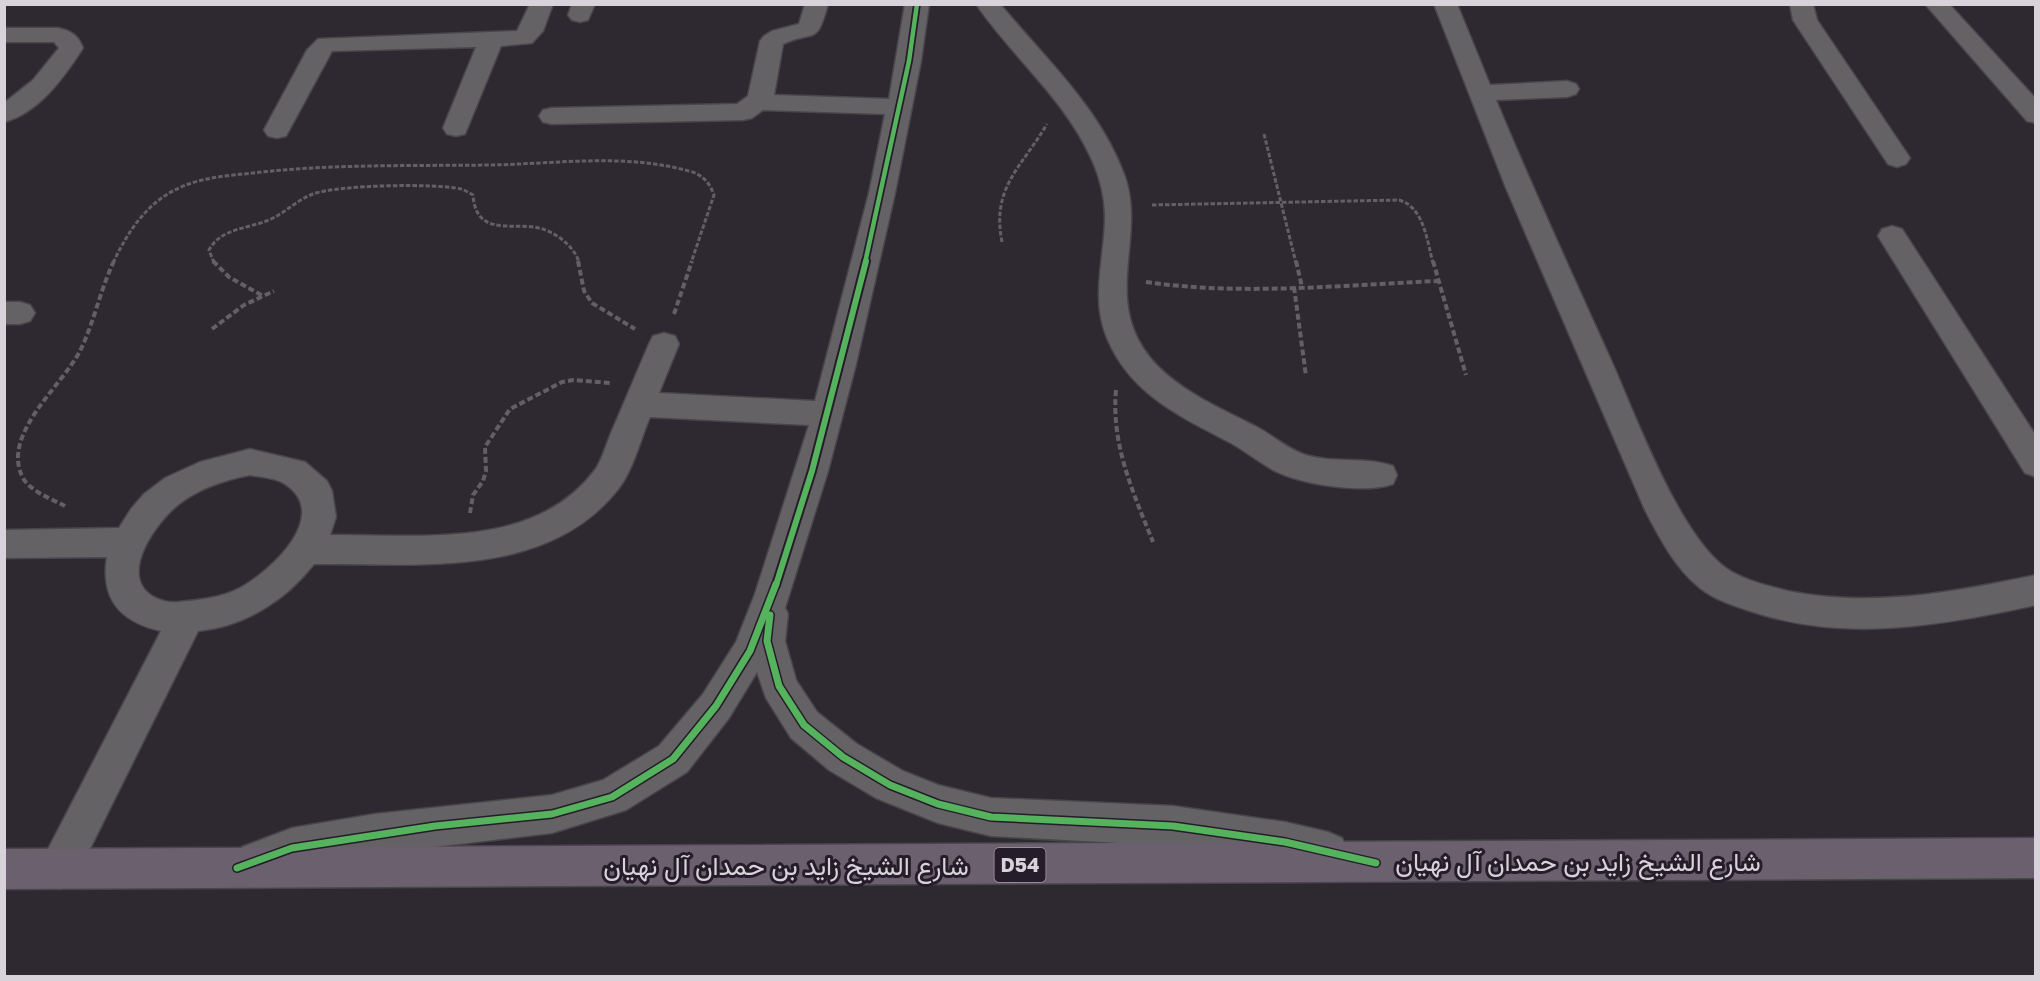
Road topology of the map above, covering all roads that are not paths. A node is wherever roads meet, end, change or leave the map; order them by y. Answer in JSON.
{"nodes":[{"id":1,"x":542,"y":4,"type":"edge"},
{"id":2,"x":817,"y":4,"type":"edge"},
{"id":3,"x":916,"y":4,"type":"edge"},
{"id":4,"x":987,"y":4,"type":"edge"},
{"id":5,"x":1445,"y":4,"type":"edge"},
{"id":6,"x":1800,"y":4,"type":"edge"},
{"id":7,"x":1936,"y":4,"type":"edge"},
{"id":8,"x":4,"y":34,"type":"edge"},
{"id":9,"x":491,"y":40,"type":"junction"},
{"id":10,"x":1567,"y":89,"type":"dead end"},
{"id":11,"x":1479,"y":93,"type":"junction"},
{"id":12,"x":758,"y":102,"type":"junction"},
{"id":13,"x":900,"y":107,"type":"junction"},
{"id":14,"x":4,"y":114,"type":"edge"},
{"id":15,"x":2036,"y":115,"type":"edge"},
{"id":16,"x":552,"y":116,"type":"dead end"},
{"id":17,"x":456,"y":128,"type":"dead end"},
{"id":18,"x":277,"y":130,"type":"dead end"},
{"id":19,"x":1897,"y":158,"type":"dead end"},
{"id":20,"x":1892,"y":236,"type":"dead end"},
{"id":21,"x":664,"y":344,"type":"road end"},
{"id":22,"x":645,"y":392,"type":"junction"},
{"id":23,"x":828,"y":414,"type":"junction"},
{"id":24,"x":2036,"y":464,"type":"edge"},
{"id":25,"x":1381,"y":475,"type":"dead end"},
{"id":26,"x":127,"y":542,"type":"junction"},
{"id":27,"x":4,"y":544,"type":"edge"},
{"id":28,"x":308,"y":550,"type":"junction"},
{"id":29,"x":2036,"y":590,"type":"edge"},
{"id":30,"x":773,"y":594,"type":"junction"},
{"id":31,"x":186,"y":619,"type":"junction"},
{"id":32,"x":2036,"y":858,"type":"edge"},
{"id":33,"x":1376,"y":863,"type":"junction"},
{"id":34,"x":237,"y":868,"type":"junction"},
{"id":35,"x":4,"y":869,"type":"edge"},
{"id":36,"x":59,"y":869,"type":"junction"}],
"edges":[{"from":1,"to":9,"type":"street"},
{"from":2,"to":12,"type":"street"},
{"from":3,"to":13,"type":"street"},
{"from":4,"to":25,"type":"street"},
{"from":5,"to":11,"type":"street"},
{"from":6,"to":19,"type":"street"},
{"from":7,"to":15,"type":"street"},
{"from":8,"to":14,"type":"street"},
{"from":9,"to":17,"type":"street"},
{"from":9,"to":18,"type":"street"},
{"from":10,"to":11,"type":"street"},
{"from":11,"to":29,"type":"street"},
{"from":12,"to":13,"type":"street"},
{"from":12,"to":16,"type":"street"},
{"from":13,"to":23,"type":"street"},
{"from":20,"to":24,"type":"street"},
{"from":21,"to":22,"type":"street"},
{"from":22,"to":23,"type":"street"},
{"from":22,"to":28,"type":"street"},
{"from":23,"to":30,"type":"street"},
{"from":26,"to":27,"type":"street"},
{"from":26,"to":28,"type":"street"},
{"from":26,"to":31,"type":"street"},
{"from":28,"to":31,"type":"street"},
{"from":30,"to":33,"type":"street"},
{"from":30,"to":34,"type":"street"},
{"from":31,"to":36,"type":"street"},
{"from":32,"to":33,"type":"highway","name":"شارع الشيخ زايد بن حمدان آل نهيان","number":"D54"},
{"from":33,"to":34,"type":"highway","name":"شارع الشيخ زايد بن حمدان آل نهيان","number":"D54"},
{"from":34,"to":36,"type":"highway","name":"شارع الشيخ زايد بن حمدان آل نهيان","number":"D54"},
{"from":35,"to":36,"type":"highway","name":"شارع الشيخ زايد بن حمدان آل نهيان","number":"D54"}]}
